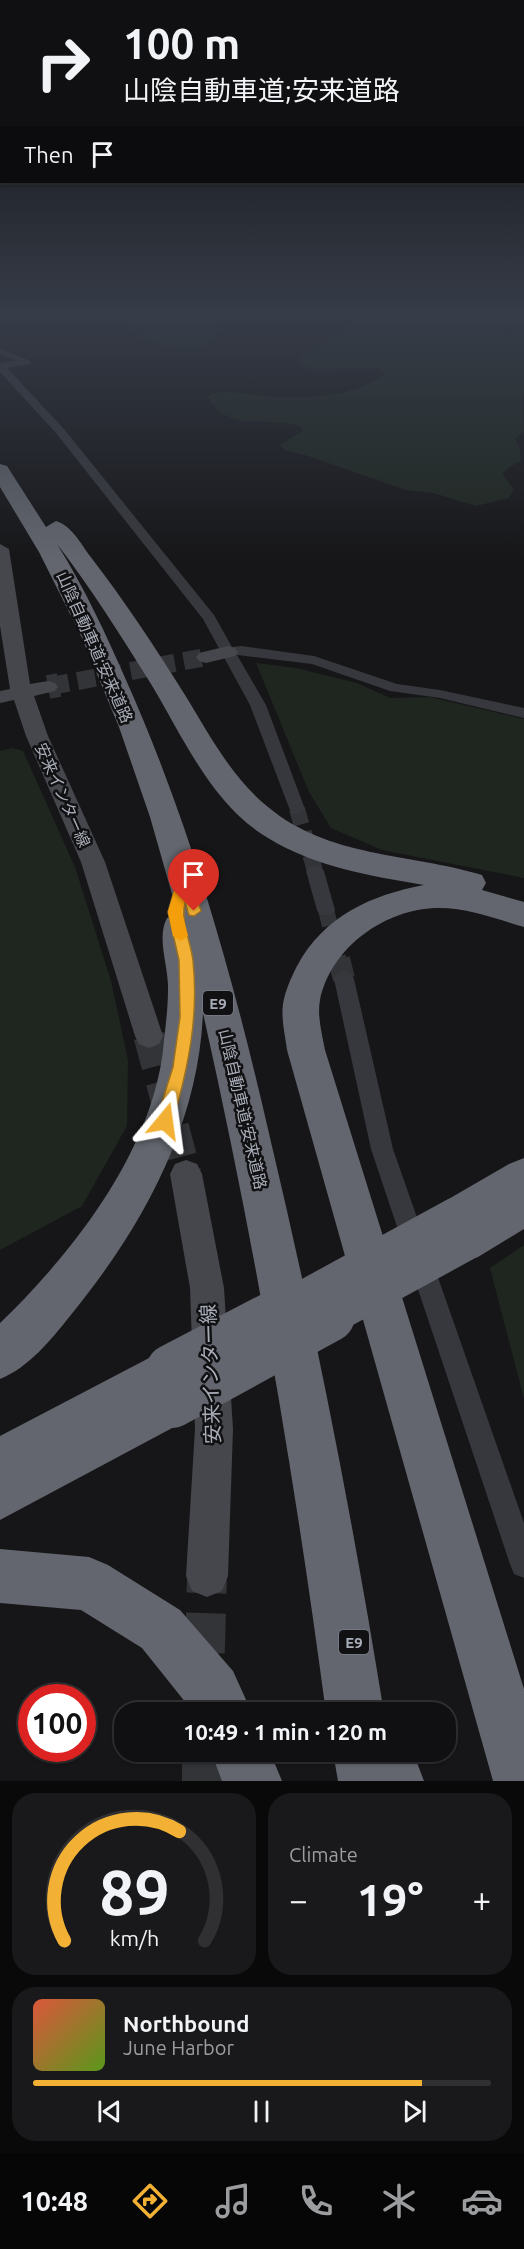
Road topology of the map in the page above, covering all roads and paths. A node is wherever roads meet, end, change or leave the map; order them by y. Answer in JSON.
{"nodes":[{"id":1,"x":27,"y":396,"type":"edge"},
{"id":2,"x":0,"y":459,"type":"edge"},
{"id":3,"x":0,"y":470,"type":"edge"},
{"id":4,"x":0,"y":549,"type":"edge"},
{"id":5,"x":228,"y":652,"type":"junction"},
{"id":6,"x":206,"y":657,"type":"tunnel mouth"},
{"id":7,"x":48,"y":687,"type":"tunnel mouth"},
{"id":8,"x":11,"y":694,"type":"edge"},
{"id":9,"x":524,"y":713,"type":"edge"},
{"id":10,"x":297,"y":809,"type":"tunnel mouth"},
{"id":11,"x":315,"y":871,"type":"tunnel mouth"},
{"id":12,"x":185,"y":878,"type":"junction"},
{"id":13,"x":524,"y":898,"type":"edge"},
{"id":14,"x":326,"y":910,"type":"tunnel mouth"},
{"id":15,"x":524,"y":915,"type":"edge"},
{"id":16,"x":344,"y":979,"type":"tunnel mouth"},
{"id":17,"x":149,"y":1036,"type":"tunnel mouth"},
{"id":18,"x":186,"y":1174,"type":"tunnel mouth"},
{"id":19,"x":524,"y":1177,"type":"edge"},
{"id":20,"x":524,"y":1206,"type":"edge"},
{"id":21,"x":459,"y":1230,"type":"junction"},
{"id":22,"x":0,"y":1356,"type":"edge"},
{"id":23,"x":172,"y":1386,"type":"junction"},
{"id":24,"x":0,"y":1462,"type":"edge"},
{"id":25,"x":0,"y":1495,"type":"edge"},
{"id":26,"x":524,"y":1564,"type":"edge"},
{"id":27,"x":335,"y":1571,"type":"junction"},
{"id":28,"x":0,"y":1576,"type":"edge"},
{"id":29,"x":207,"y":1576,"type":"tunnel mouth"},
{"id":30,"x":218,"y":1702,"type":"edge"},
{"id":31,"x":353,"y":1702,"type":"edge"},
{"id":32,"x":369,"y":1702,"type":"edge"},
{"id":33,"x":244,"y":1762,"type":"edge"},
{"id":34,"x":362,"y":1762,"type":"edge"},
{"id":35,"x":385,"y":1762,"type":"edge"},
{"id":36,"x":387,"y":1762,"type":"edge"},
{"id":37,"x":252,"y":1781,"type":"edge"},
{"id":38,"x":365,"y":1781,"type":"edge"},
{"id":39,"x":390,"y":1781,"type":"edge"},
{"id":40,"x":394,"y":1781,"type":"edge"},
{"id":41,"x":523,"y":1781,"type":"edge"}],
"edges":[{"from":1,"to":5,"type":"street"},
{"from":2,"to":13,"type":"highway"},
{"from":3,"to":12,"type":"highway","name":"山陰自動車道;安来道路","number":"E9"},
{"from":4,"to":8,"type":"main road","name":"安来インター線"},
{"from":5,"to":6,"type":"main road"},
{"from":5,"to":9,"type":"street"},
{"from":5,"to":10,"type":"street"},
{"from":7,"to":8,"type":"main road"},
{"from":8,"to":17,"type":"main road","name":"安来インター線"},
{"from":11,"to":14,"type":"street"},
{"from":12,"to":22,"type":"highway"},
{"from":12,"to":27,"type":"highway","name":"山陰自動車道;安来道路","number":"E9"},
{"from":15,"to":41,"type":"highway"},
{"from":16,"to":26,"type":"street"},
{"from":18,"to":29,"type":"main road","name":"安来インター線"},
{"from":19,"to":21,"type":"highway"},
{"from":20,"to":21,"type":"highway"},
{"from":21,"to":23,"type":"highway","bridge":true},
{"from":23,"to":24,"type":"highway"},
{"from":23,"to":25,"type":"highway"},
{"from":27,"to":31,"type":"highway","name":"山陰自動車道;安来道路","number":"E9"},
{"from":27,"to":32,"type":"highway","name":"山陰自動車道;安来道路","number":"E9"},
{"from":28,"to":30,"type":"highway"},
{"from":33,"to":37,"type":"highway"},
{"from":34,"to":38,"type":"highway"},
{"from":35,"to":39,"type":"highway"},
{"from":36,"to":40,"type":"highway"}]}
